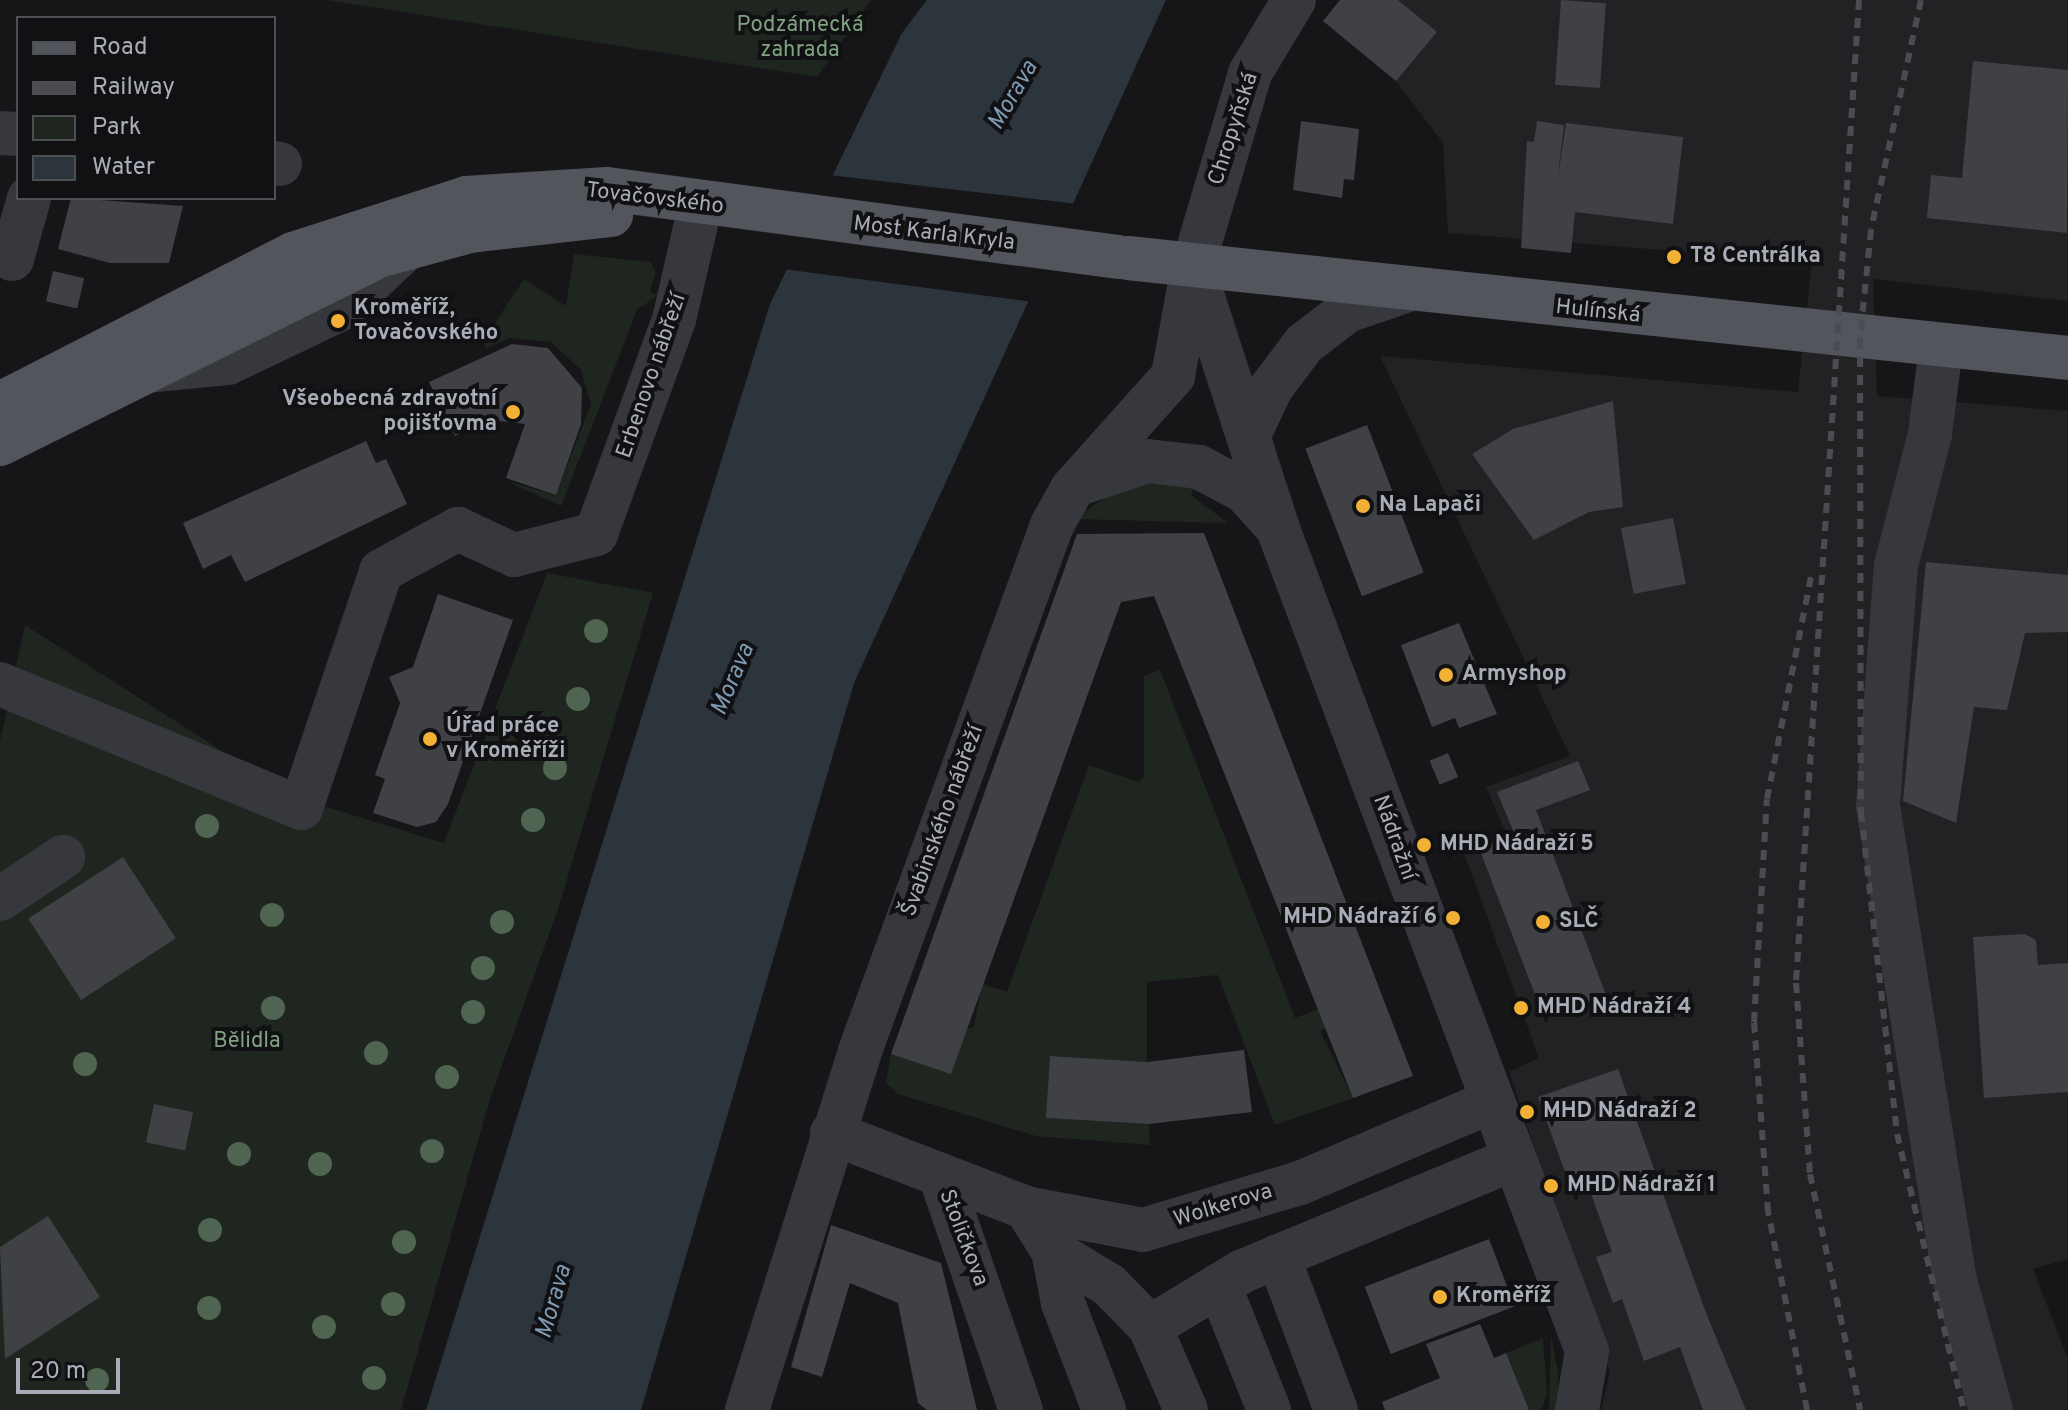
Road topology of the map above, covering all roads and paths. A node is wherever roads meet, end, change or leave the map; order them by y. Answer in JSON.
{"nodes":[{"id":1,"x":1294,"y":0,"type":"edge"},
{"id":2,"x":28,"y":200,"type":"edge"},
{"id":3,"x":750,"y":212,"type":"junction"},
{"id":4,"x":698,"y":215,"type":"junction"},
{"id":5,"x":1123,"y":257,"type":"joint"},
{"id":6,"x":12,"y":259,"type":"dead end"},
{"id":7,"x":1193,"y":266,"type":"junction"},
{"id":8,"x":1405,"y":291,"type":"junction"},
{"id":9,"x":1941,"y":347,"type":"junction"},
{"id":10,"x":2068,"y":358,"type":"edge"},
{"id":11,"x":0,"y":404,"type":"edge"},
{"id":12,"x":1249,"y":435,"type":"junction"},
{"id":13,"x":0,"y":444,"type":"edge"},
{"id":14,"x":1072,"y":489,"type":"junction"},
{"id":15,"x":1278,"y":529,"type":"junction"},
{"id":16,"x":0,"y":684,"type":"edge"},
{"id":17,"x":63,"y":857,"type":"dead end"},
{"id":18,"x":0,"y":899,"type":"edge"},
{"id":19,"x":1492,"y":1101,"type":"junction"},
{"id":20,"x":832,"y":1133,"type":"junction"},
{"id":21,"x":1514,"y":1159,"type":"junction"},
{"id":22,"x":942,"y":1181,"type":"junction"},
{"id":23,"x":1026,"y":1208,"type":"junction"},
{"id":24,"x":1053,"y":1251,"type":"junction"},
{"id":25,"x":1278,"y":1256,"type":"junction"},
{"id":26,"x":1219,"y":1285,"type":"junction"},
{"id":27,"x":1150,"y":1327,"type":"junction"},
{"id":28,"x":747,"y":1410,"type":"edge"},
{"id":29,"x":1021,"y":1410,"type":"edge"},
{"id":30,"x":1104,"y":1410,"type":"edge"},
{"id":31,"x":1186,"y":1410,"type":"edge"},
{"id":32,"x":1269,"y":1410,"type":"edge"},
{"id":33,"x":1336,"y":1410,"type":"edge"},
{"id":34,"x":1577,"y":1410,"type":"edge"},
{"id":35,"x":1991,"y":1410,"type":"edge"}],
"edges":[{"from":1,"to":7,"type":"street","name":"Chropyňská"},
{"from":2,"to":6,"type":"street"},
{"from":3,"to":4,"type":"main road","name":"Tovačovského"},
{"from":3,"to":5,"type":"main road","name":"Most Karla Kryla"},
{"from":3,"to":11,"type":"main road","name":"Tovačovského"},
{"from":4,"to":13,"type":"main road","name":"Tovačovského"},
{"from":4,"to":16,"type":"street","name":"Erbenovo nábřeží"},
{"from":5,"to":7,"type":"main road","name":"Hulínská"},
{"from":7,"to":8,"type":"main road","name":"Hulínská"},
{"from":7,"to":12,"type":"street","name":"Nádražní"},
{"from":7,"to":14,"type":"street","name":"Švabinského nábřeží"},
{"from":8,"to":9,"type":"main road","name":"Hulínská"},
{"from":8,"to":12,"type":"street"},
{"from":9,"to":10,"type":"main road","name":"Hulínská"},
{"from":9,"to":35,"type":"street"},
{"from":12,"to":15,"type":"street","name":"Nádražní"},
{"from":14,"to":15,"type":"street"},
{"from":14,"to":20,"type":"street","name":"Švabinského nábřeží"},
{"from":15,"to":19,"type":"street","name":"Nádražní"},
{"from":17,"to":18,"type":"street"},
{"from":19,"to":21,"type":"street","name":"Nádražní"},
{"from":19,"to":23,"type":"street","name":"Wolkerova"},
{"from":20,"to":22,"type":"street","name":"Stoličkova"},
{"from":20,"to":28,"type":"street","name":"Švabinského nábřeží"},
{"from":21,"to":25,"type":"street"},
{"from":21,"to":34,"type":"street","name":"Nádražní"},
{"from":22,"to":23,"type":"street","name":"Wolkerova"},
{"from":22,"to":29,"type":"street","name":"Stoličkova"},
{"from":23,"to":24,"type":"street"},
{"from":24,"to":27,"type":"street"},
{"from":24,"to":30,"type":"street"},
{"from":25,"to":26,"type":"street"},
{"from":25,"to":33,"type":"street"},
{"from":26,"to":27,"type":"street"},
{"from":26,"to":32,"type":"street"},
{"from":27,"to":31,"type":"street"}]}
